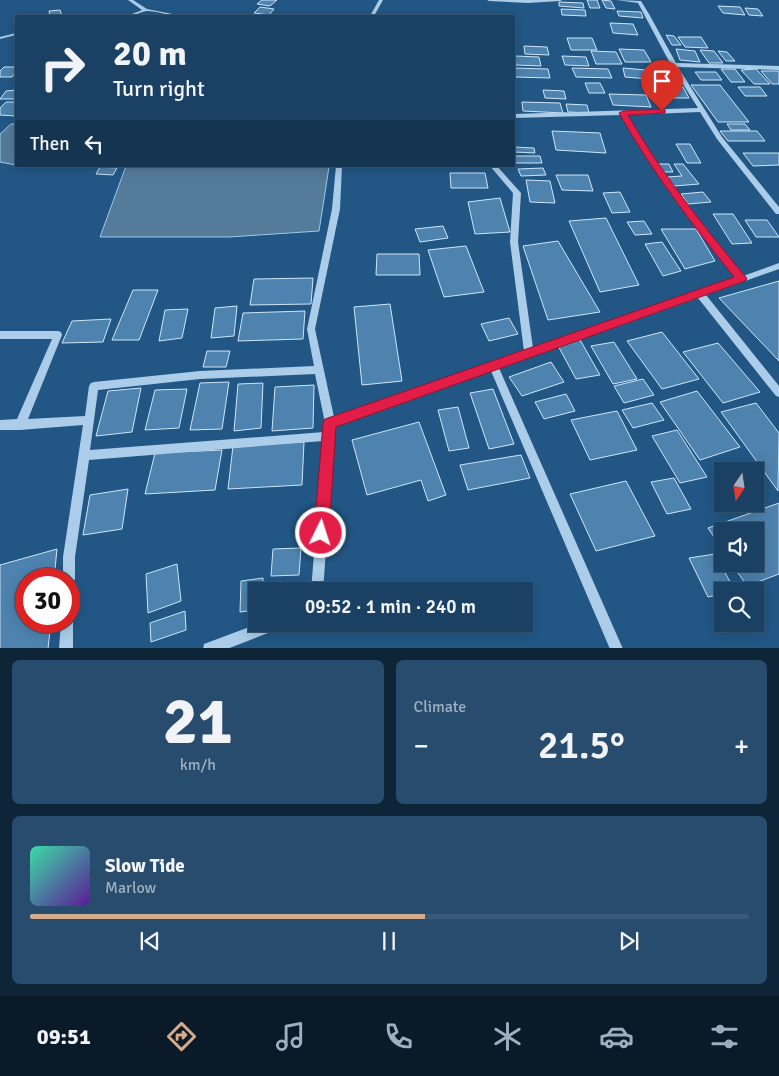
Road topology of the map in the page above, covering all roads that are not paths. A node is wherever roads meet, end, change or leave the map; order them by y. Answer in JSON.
{"nodes":[{"id":1,"x":130,"y":0,"type":"edge"},
{"id":2,"x":381,"y":0,"type":"edge"},
{"id":3,"x":489,"y":0,"type":"edge"},
{"id":4,"x":560,"y":0,"type":"edge"},
{"id":5,"x":618,"y":0,"type":"edge"},
{"id":6,"x":146,"y":10,"type":"junction"},
{"id":7,"x":132,"y":15,"type":"edge"},
{"id":8,"x":175,"y":15,"type":"edge"},
{"id":9,"x":373,"y":15,"type":"edge"},
{"id":10,"x":15,"y":34,"type":"edge"},
{"id":11,"x":0,"y":38,"type":"edge"},
{"id":12,"x":674,"y":65,"type":"junction"},
{"id":13,"x":779,"y":68,"type":"edge"},
{"id":14,"x":702,"y":110,"type":"junction"},
{"id":15,"x":623,"y":113,"type":"junction"},
{"id":16,"x":515,"y":116,"type":"edge"},
{"id":17,"x":339,"y":167,"type":"edge"},
{"id":18,"x":494,"y":167,"type":"edge"},
{"id":19,"x":779,"y":212,"type":"edge"},
{"id":20,"x":779,"y":266,"type":"edge"},
{"id":21,"x":741,"y":279,"type":"junction"},
{"id":22,"x":700,"y":294,"type":"junction"},
{"id":23,"x":0,"y":335,"type":"edge"},
{"id":24,"x":530,"y":353,"type":"junction"},
{"id":25,"x":494,"y":366,"type":"junction"},
{"id":26,"x":319,"y":370,"type":"junction"},
{"id":27,"x":779,"y":393,"type":"edge"},
{"id":28,"x":89,"y":420,"type":"junction"},
{"id":29,"x":330,"y":423,"type":"junction"},
{"id":30,"x":20,"y":424,"type":"junction"},
{"id":31,"x":0,"y":425,"type":"edge"},
{"id":32,"x":329,"y":436,"type":"junction"},
{"id":33,"x":84,"y":455,"type":"junction"},
{"id":34,"x":69,"y":568,"type":"edge"},
{"id":35,"x":318,"y":582,"type":"edge"},
{"id":36,"x":251,"y":632,"type":"edge"},
{"id":37,"x":67,"y":633,"type":"edge"},
{"id":38,"x":66,"y":648,"type":"edge"},
{"id":39,"x":209,"y":648,"type":"edge"},
{"id":40,"x":617,"y":648,"type":"edge"}],
"edges":[{"from":1,"to":6,"type":"street"},
{"from":2,"to":9,"type":"street"},
{"from":3,"to":4,"type":"street"},
{"from":5,"to":12,"type":"street"},
{"from":6,"to":7,"type":"street"},
{"from":6,"to":8,"type":"street"},
{"from":10,"to":11,"type":"street"},
{"from":12,"to":13,"type":"street"},
{"from":12,"to":14,"type":"street"},
{"from":14,"to":15,"type":"street"},
{"from":14,"to":19,"type":"street"},
{"from":15,"to":16,"type":"street"},
{"from":15,"to":21,"type":"street"},
{"from":17,"to":26,"type":"street"},
{"from":18,"to":24,"type":"street"},
{"from":20,"to":21,"type":"street"},
{"from":21,"to":22,"type":"street"},
{"from":22,"to":24,"type":"street"},
{"from":22,"to":27,"type":"street"},
{"from":23,"to":30,"type":"street"},
{"from":24,"to":25,"type":"street"},
{"from":25,"to":29,"type":"street"},
{"from":25,"to":40,"type":"street"},
{"from":26,"to":28,"type":"street"},
{"from":26,"to":29,"type":"street"},
{"from":28,"to":30,"type":"street"},
{"from":28,"to":33,"type":"street"},
{"from":29,"to":32,"type":"street"},
{"from":30,"to":31,"type":"street"},
{"from":32,"to":33,"type":"street"},
{"from":32,"to":35,"type":"street"},
{"from":33,"to":34,"type":"street"},
{"from":36,"to":39,"type":"street"},
{"from":37,"to":38,"type":"street"}]}
